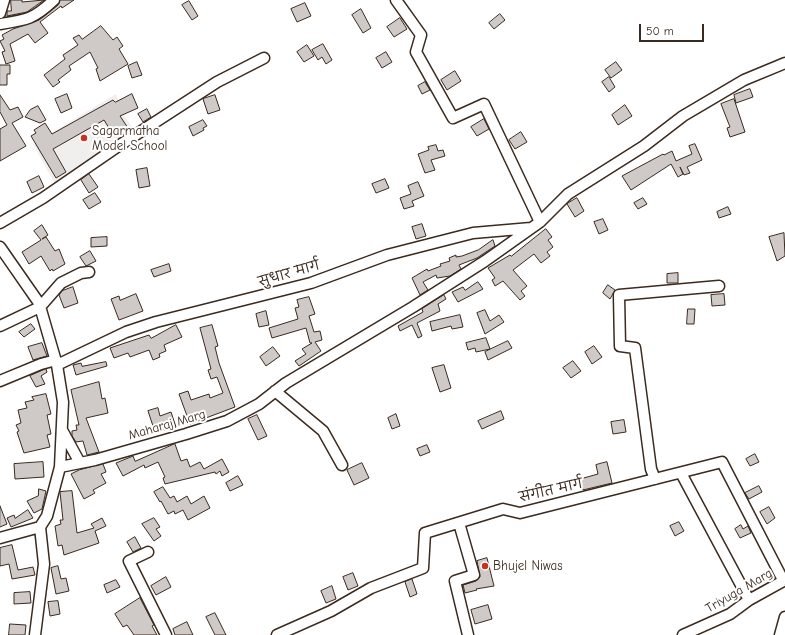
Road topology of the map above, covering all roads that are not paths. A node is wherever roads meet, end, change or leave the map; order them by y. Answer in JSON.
{"nodes":[{"id":1,"x":4,"y":0,"type":"edge"},
{"id":2,"x":54,"y":0,"type":"edge"},
{"id":3,"x":396,"y":0,"type":"edge"},
{"id":4,"x":0,"y":13,"type":"edge"},
{"id":5,"x":0,"y":24,"type":"edge"},
{"id":6,"x":264,"y":58,"type":"dead end"},
{"id":7,"x":785,"y":63,"type":"edge"},
{"id":8,"x":0,"y":223,"type":"edge"},
{"id":9,"x":536,"y":225,"type":"junction"},
{"id":10,"x":0,"y":247,"type":"edge"},
{"id":11,"x":89,"y":272,"type":"dead end"},
{"id":12,"x":719,"y":286,"type":"dead end"},
{"id":13,"x":40,"y":307,"type":"junction"},
{"id":14,"x":0,"y":326,"type":"edge"},
{"id":15,"x":57,"y":362,"type":"junction"},
{"id":16,"x":0,"y":381,"type":"edge"},
{"id":17,"x":275,"y":391,"type":"junction"},
{"id":18,"x":62,"y":430,"type":"junction"},
{"id":19,"x":80,"y":463,"type":"junction"},
{"id":20,"x":342,"y":465,"type":"dead end"},
{"id":21,"x":60,"y":467,"type":"junction"},
{"id":22,"x":681,"y":473,"type":"junction"},
{"id":23,"x":655,"y":480,"type":"junction"},
{"id":24,"x":459,"y":523,"type":"junction"},
{"id":25,"x":40,"y":527,"type":"junction"},
{"id":26,"x":0,"y":538,"type":"edge"},
{"id":27,"x":148,"y":552,"type":"dead end"},
{"id":28,"x":784,"y":580,"type":"edge"},
{"id":29,"x":749,"y":600,"type":"junction"},
{"id":30,"x":785,"y":617,"type":"edge"},
{"id":31,"x":35,"y":635,"type":"edge"},
{"id":32,"x":166,"y":635,"type":"edge"},
{"id":33,"x":277,"y":635,"type":"edge"},
{"id":34,"x":468,"y":635,"type":"edge"},
{"id":35,"x":683,"y":635,"type":"edge"},
{"id":36,"x":780,"y":635,"type":"edge"}],
"edges":[{"from":1,"to":4,"type":"street"},
{"from":2,"to":5,"type":"street"},
{"from":3,"to":9,"type":"street"},
{"from":6,"to":8,"type":"street"},
{"from":7,"to":9,"type":"street","name":"Maharaj Marg"},
{"from":9,"to":15,"type":"street","name":"सुधार मार्ग"},
{"from":9,"to":17,"type":"street","name":"Maharaj Marg"},
{"from":10,"to":13,"type":"street"},
{"from":11,"to":13,"type":"street"},
{"from":12,"to":23,"type":"street"},
{"from":13,"to":14,"type":"street"},
{"from":13,"to":15,"type":"street"},
{"from":15,"to":16,"type":"street","name":"सुधार मार्ग"},
{"from":15,"to":18,"type":"street"},
{"from":17,"to":19,"type":"street","name":"Maharaj Marg"},
{"from":17,"to":20,"type":"street"},
{"from":18,"to":19,"type":"street"},
{"from":18,"to":21,"type":"street"},
{"from":19,"to":21,"type":"street","name":"Maharaj Marg"},
{"from":21,"to":25,"type":"street"},
{"from":22,"to":23,"type":"street","name":"संगीत मार्ग"},
{"from":22,"to":28,"type":"street","name":"संगीत मार्ग"},
{"from":22,"to":29,"type":"street"},
{"from":23,"to":24,"type":"street","name":"संगीत मार्ग"},
{"from":24,"to":33,"type":"street","name":"संगीत मार्ग"},
{"from":24,"to":34,"type":"street"},
{"from":25,"to":26,"type":"street"},
{"from":25,"to":31,"type":"street"},
{"from":27,"to":32,"type":"street"},
{"from":28,"to":29,"type":"street","name":"Triyuga Marg"},
{"from":29,"to":35,"type":"street","name":"Triyuga Marg"},
{"from":30,"to":36,"type":"street"}]}
